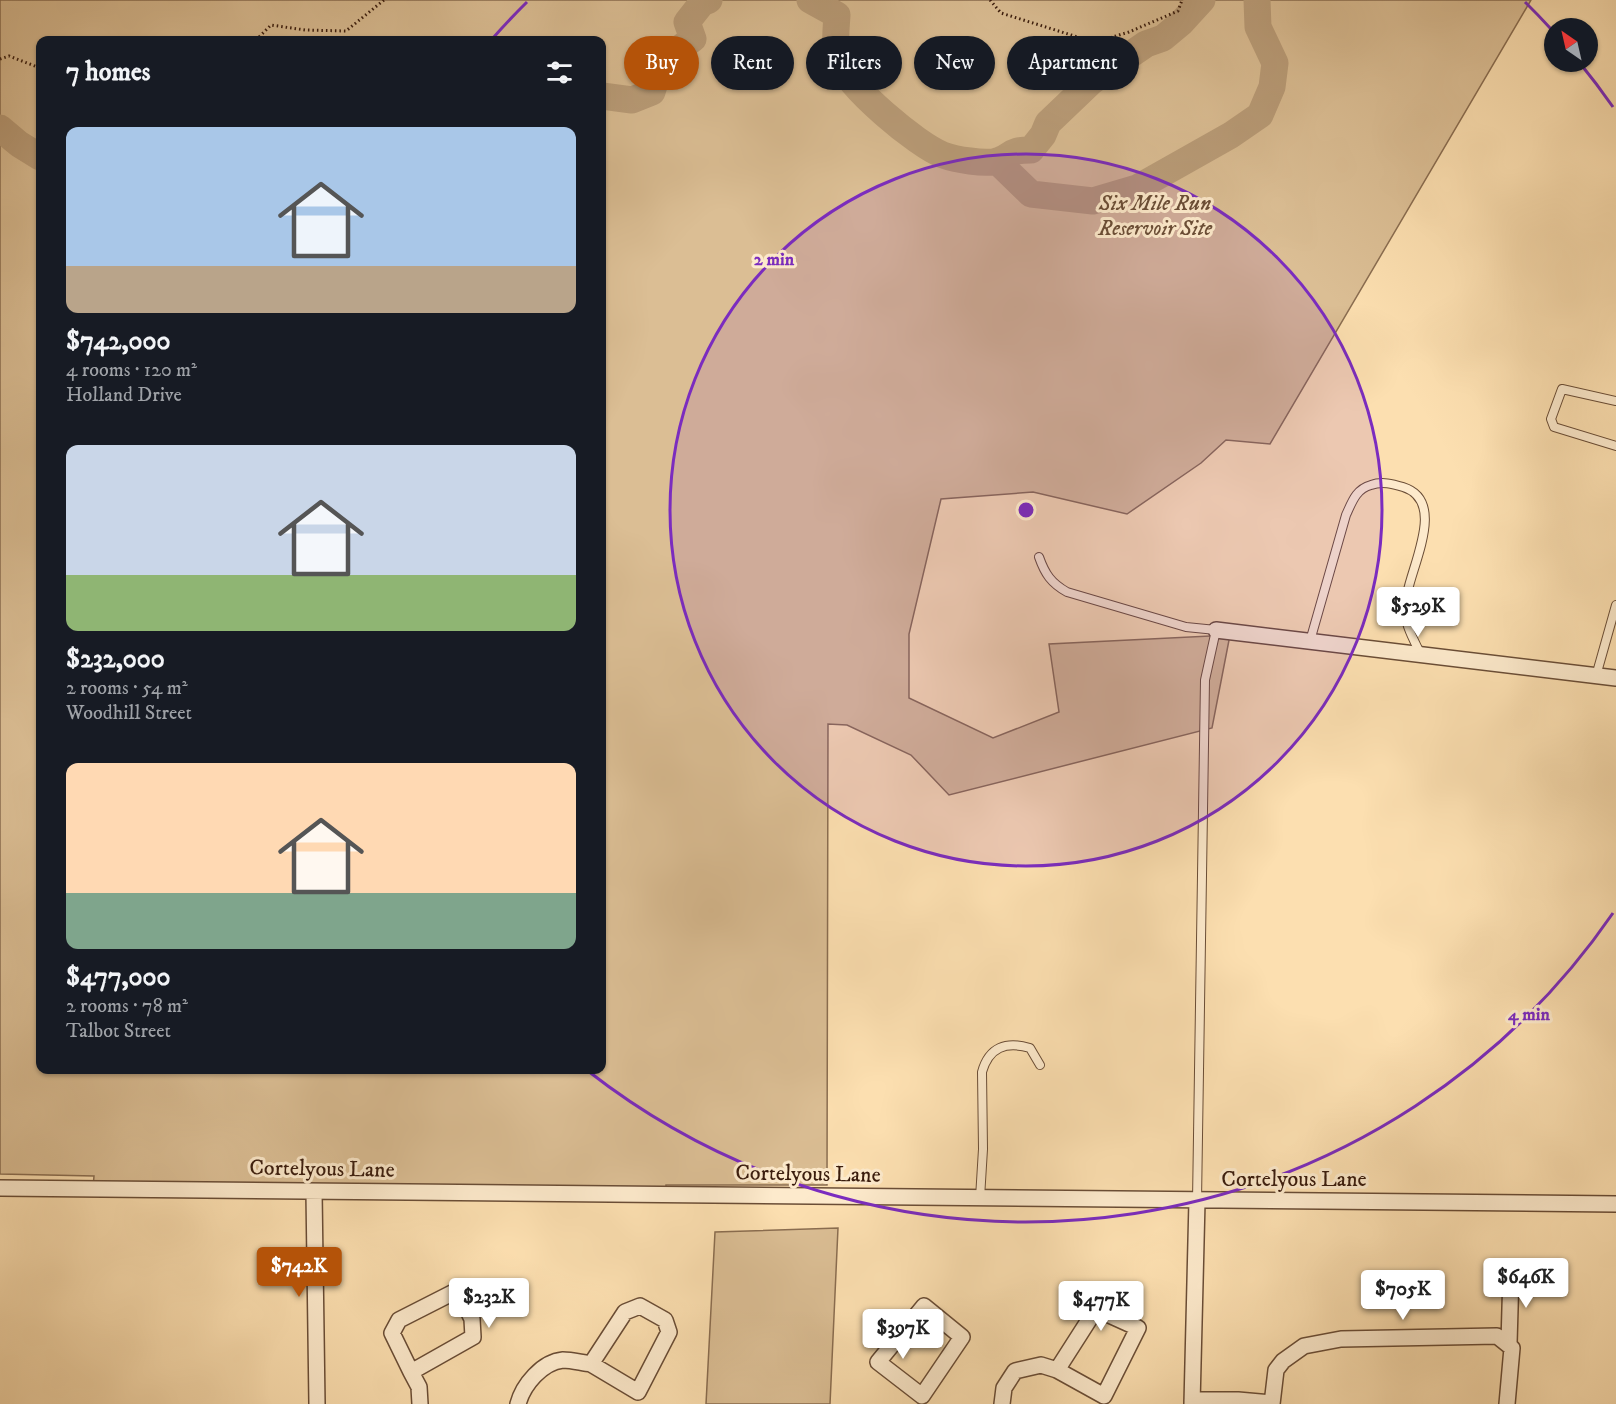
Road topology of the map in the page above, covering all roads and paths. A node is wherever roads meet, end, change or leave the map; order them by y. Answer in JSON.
{"nodes":[{"id":1,"x":384,"y":0,"type":"edge"},
{"id":2,"x":990,"y":0,"type":"edge"},
{"id":3,"x":1182,"y":0,"type":"edge"},
{"id":4,"x":260,"y":36,"type":"edge"},
{"id":5,"x":0,"y":59,"type":"edge"},
{"id":6,"x":36,"y":66,"type":"edge"},
{"id":7,"x":1616,"y":401,"type":"edge"},
{"id":8,"x":1616,"y":446,"type":"edge"},
{"id":9,"x":1039,"y":557,"type":"dead end"},
{"id":10,"x":1616,"y":605,"type":"edge"},
{"id":11,"x":1216,"y":630,"type":"junction"},
{"id":12,"x":1310,"y":641,"type":"junction"},
{"id":13,"x":1421,"y":655,"type":"junction"},
{"id":14,"x":1596,"y":676,"type":"junction"},
{"id":15,"x":1616,"y":678,"type":"edge"},
{"id":16,"x":1040,"y":1065,"type":"dead end"},
{"id":17,"x":0,"y":1188,"type":"edge"},
{"id":18,"x":314,"y":1192,"type":"junction"},
{"id":19,"x":980,"y":1198,"type":"junction"},
{"id":20,"x":1197,"y":1201,"type":"junction"},
{"id":21,"x":1616,"y":1204,"type":"edge"},
{"id":22,"x":1511,"y":1274,"type":"dead end"},
{"id":23,"x":1509,"y":1343,"type":"junction"},
{"id":24,"x":591,"y":1364,"type":"junction"},
{"id":25,"x":1057,"y":1370,"type":"junction"},
{"id":26,"x":411,"y":1372,"type":"junction"},
{"id":27,"x":925,"y":1400,"type":"edge"},
{"id":28,"x":1192,"y":1402,"type":"edge"},
{"id":29,"x":317,"y":1404,"type":"edge"},
{"id":30,"x":420,"y":1404,"type":"edge"},
{"id":31,"x":518,"y":1404,"type":"edge"},
{"id":32,"x":1002,"y":1404,"type":"edge"},
{"id":33,"x":1272,"y":1404,"type":"edge"},
{"id":34,"x":1507,"y":1404,"type":"edge"}],
"edges":[{"from":1,"to":4,"type":"path"},
{"from":2,"to":3,"type":"path"},
{"from":5,"to":6,"type":"path"},
{"from":7,"to":8,"type":"lane"},
{"from":9,"to":11,"type":"lane"},
{"from":10,"to":14,"type":"lane"},
{"from":11,"to":12,"type":"street"},
{"from":11,"to":20,"type":"lane"},
{"from":12,"to":13,"type":"street"},
{"from":12,"to":13,"type":"lane"},
{"from":13,"to":14,"type":"street"},
{"from":14,"to":15,"type":"street"},
{"from":16,"to":19,"type":"lane"},
{"from":17,"to":18,"type":"street","name":"Cortelyous Lane"},
{"from":18,"to":19,"type":"street","name":"Cortelyous Lane"},
{"from":18,"to":29,"type":"street"},
{"from":19,"to":20,"type":"street","name":"Cortelyous Lane"},
{"from":20,"to":21,"type":"street","name":"Cortelyous Lane"},
{"from":20,"to":28,"type":"street"},
{"from":22,"to":23,"type":"street"},
{"from":23,"to":33,"type":"street"},
{"from":23,"to":34,"type":"street"},
{"from":24,"to":24,"type":"street"},
{"from":24,"to":31,"type":"street"},
{"from":25,"to":25,"type":"street"},
{"from":25,"to":32,"type":"street"},
{"from":26,"to":26,"type":"street"},
{"from":26,"to":30,"type":"street"},
{"from":27,"to":27,"type":"street"},
{"from":28,"to":33,"type":"street"}]}
